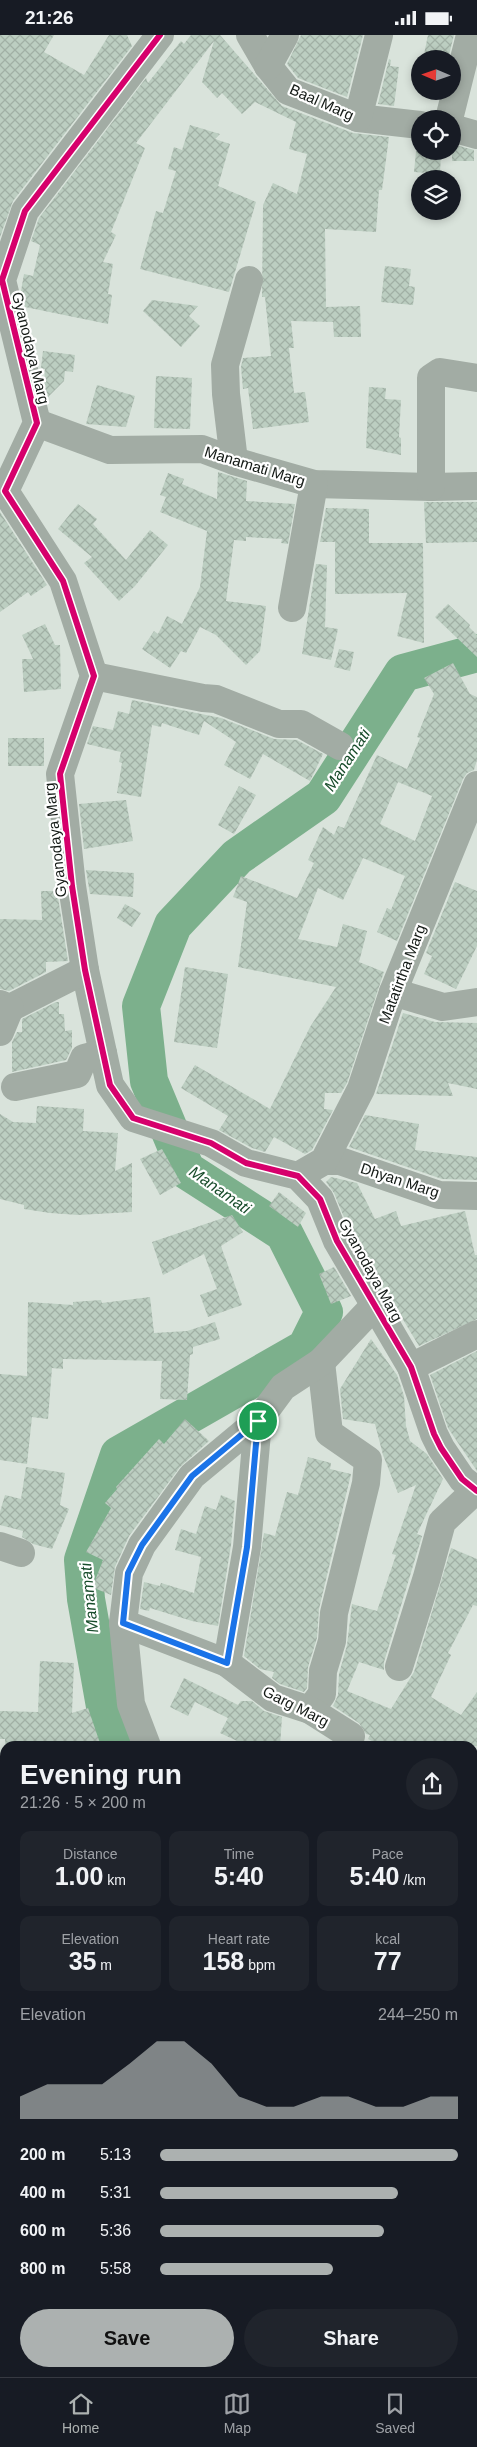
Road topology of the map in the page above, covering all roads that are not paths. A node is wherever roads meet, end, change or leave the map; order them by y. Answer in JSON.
{"nodes":[{"id":1,"x":160,"y":35,"type":"edge"},
{"id":2,"x":250,"y":35,"type":"edge"},
{"id":3,"x":285,"y":35,"type":"edge"},
{"id":4,"x":379,"y":35,"type":"edge"},
{"id":5,"x":470,"y":35,"type":"edge"},
{"id":6,"x":268,"y":65,"type":"junction"},
{"id":7,"x":452,"y":110,"type":"edge"},
{"id":8,"x":358,"y":119,"type":"junction"},
{"id":9,"x":411,"y":124,"type":"edge"},
{"id":10,"x":461,"y":131,"type":"edge"},
{"id":11,"x":477,"y":135,"type":"edge"},
{"id":12,"x":249,"y":281,"type":"dead end"},
{"id":13,"x":477,"y":378,"type":"edge"},
{"id":14,"x":37,"y":423,"type":"junction"},
{"id":15,"x":234,"y":461,"type":"junction"},
{"id":16,"x":314,"y":484,"type":"junction"},
{"id":17,"x":477,"y":486,"type":"edge"},
{"id":18,"x":431,"y":487,"type":"junction"},
{"id":19,"x":2,"y":488,"type":"edge"},
{"id":20,"x":292,"y":608,"type":"dead end"},
{"id":21,"x":94,"y":676,"type":"junction"},
{"id":22,"x":340,"y":746,"type":"dead end"},
{"id":23,"x":474,"y":804,"type":"edge"},
{"id":24,"x":85,"y":970,"type":"junction"},
{"id":25,"x":393,"y":992,"type":"junction"},
{"id":26,"x":477,"y":1001,"type":"edge"},
{"id":27,"x":3,"y":1015,"type":"edge"},
{"id":28,"x":103,"y":1053,"type":"junction"},
{"id":29,"x":15,"y":1087,"type":"dead end"},
{"id":30,"x":324,"y":1161,"type":"junction"},
{"id":31,"x":298,"y":1176,"type":"junction"},
{"id":32,"x":477,"y":1196,"type":"edge"},
{"id":33,"x":376,"y":1304,"type":"junction"},
{"id":34,"x":477,"y":1334,"type":"edge"},
{"id":35,"x":322,"y":1362,"type":"junction"},
{"id":36,"x":411,"y":1367,"type":"junction"},
{"id":37,"x":258,"y":1421,"type":"junction"},
{"id":38,"x":476,"y":1490,"type":"edge"},
{"id":39,"x":123,"y":1623,"type":"junction"},
{"id":40,"x":227,"y":1663,"type":"junction"},
{"id":41,"x":399,"y":1667,"type":"dead end"},
{"id":42,"x":310,"y":1710,"type":"junction"},
{"id":43,"x":145,"y":1741,"type":"edge"},
{"id":44,"x":350,"y":1741,"type":"edge"}],
"edges":[{"from":1,"to":14,"type":"street","name":"Gyanodaya Marg"},
{"from":2,"to":6,"type":"street","name":"Baal Marg"},
{"from":3,"to":6,"type":"street"},
{"from":4,"to":8,"type":"street"},
{"from":5,"to":7,"type":"street"},
{"from":6,"to":8,"type":"street","name":"Baal Marg"},
{"from":8,"to":9,"type":"street","name":"Baal Marg"},
{"from":10,"to":11,"type":"street"},
{"from":12,"to":15,"type":"street"},
{"from":13,"to":18,"type":"street"},
{"from":14,"to":15,"type":"street","name":"Manamati Marg"},
{"from":14,"to":19,"type":"street","name":"Gyanodaya Marg"},
{"from":15,"to":16,"type":"street","name":"Manamati Marg"},
{"from":16,"to":18,"type":"street","name":"Manamati Marg"},
{"from":16,"to":20,"type":"street"},
{"from":17,"to":18,"type":"street","name":"Manamati Marg"},
{"from":19,"to":21,"type":"street","name":"Gyanodaya Marg"},
{"from":21,"to":22,"type":"street"},
{"from":21,"to":24,"type":"street","name":"Gyanodaya Marg"},
{"from":23,"to":25,"type":"street","name":"Matatirtha Marg"},
{"from":24,"to":27,"type":"street"},
{"from":24,"to":28,"type":"street","name":"Gyanodaya Marg"},
{"from":25,"to":26,"type":"street"},
{"from":25,"to":30,"type":"street","name":"Matatirtha Marg"},
{"from":28,"to":29,"type":"street"},
{"from":28,"to":31,"type":"street","name":"Gyanodaya Marg"},
{"from":30,"to":31,"type":"street"},
{"from":30,"to":32,"type":"street","name":"Dhyan Marg"},
{"from":31,"to":33,"type":"street","name":"Gyanodaya Marg"},
{"from":33,"to":35,"type":"street"},
{"from":33,"to":36,"type":"street","name":"Gyanodaya Marg"},
{"from":34,"to":36,"type":"street"},
{"from":35,"to":37,"type":"street"},
{"from":35,"to":42,"type":"street"},
{"from":36,"to":38,"type":"street","name":"Gyanodaya Marg"},
{"from":37,"to":39,"type":"street"},
{"from":37,"to":40,"type":"street"},
{"from":38,"to":41,"type":"street"},
{"from":39,"to":40,"type":"street","name":"Garg Marg"},
{"from":39,"to":43,"type":"street"},
{"from":40,"to":42,"type":"street","name":"Garg Marg"},
{"from":42,"to":44,"type":"street","name":"Garg Marg"}]}
